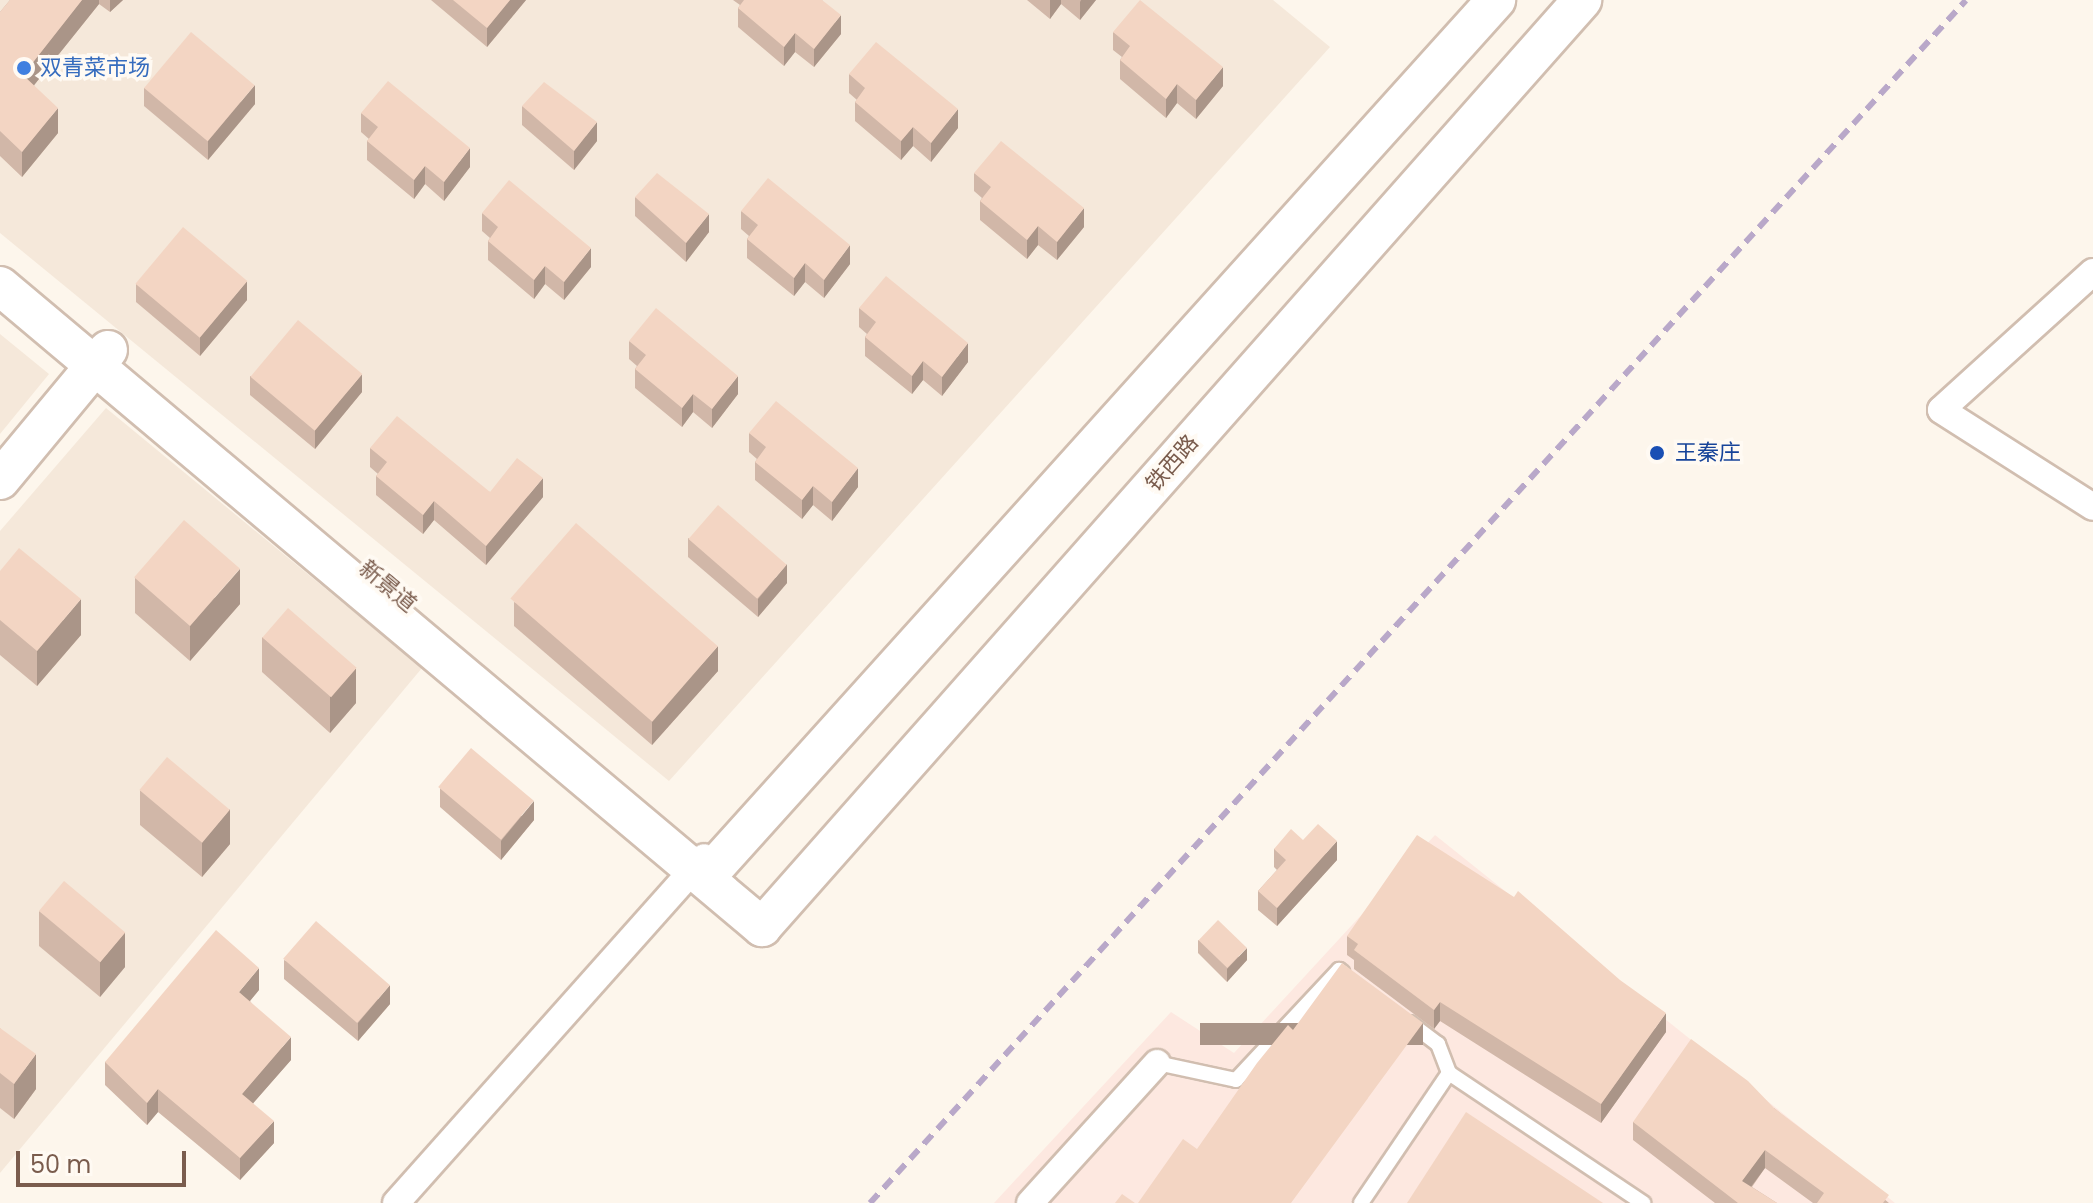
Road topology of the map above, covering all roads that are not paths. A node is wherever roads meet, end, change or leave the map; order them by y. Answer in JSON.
{"nodes":[{"id":1,"x":1496,"y":0,"type":"edge"},
{"id":2,"x":1565,"y":5,"type":"edge"},
{"id":3,"x":0,"y":260,"type":"edge"},
{"id":4,"x":2093,"y":272,"type":"edge"},
{"id":5,"x":0,"y":286,"type":"edge"},
{"id":6,"x":101,"y":358,"type":"junction"},
{"id":7,"x":0,"y":480,"type":"edge"},
{"id":8,"x":2093,"y":507,"type":"edge"},
{"id":9,"x":706,"y":866,"type":"junction"},
{"id":10,"x":769,"y":919,"type":"joint"},
{"id":11,"x":1352,"y":979,"type":"edge"},
{"id":12,"x":1401,"y":1016,"type":"edge"},
{"id":13,"x":1157,"y":1063,"type":"joint"},
{"id":14,"x":1449,"y":1073,"type":"junction"},
{"id":15,"x":396,"y":1203,"type":"edge"},
{"id":16,"x":1030,"y":1203,"type":"edge"},
{"id":17,"x":1361,"y":1203,"type":"edge"},
{"id":18,"x":1643,"y":1203,"type":"edge"}],
"edges":[{"from":1,"to":9,"type":"main road"},
{"from":2,"to":10,"type":"main road","name":"铁西路"},
{"from":3,"to":6,"type":"main road","name":"新景道"},
{"from":4,"to":8,"type":"street"},
{"from":5,"to":6,"type":"main road","name":"新景道"},
{"from":6,"to":7,"type":"main road"},
{"from":6,"to":9,"type":"main road","name":"新景道"},
{"from":9,"to":10,"type":"main road","name":"新景道"},
{"from":9,"to":15,"type":"street"},
{"from":11,"to":13,"type":"lane"},
{"from":12,"to":14,"type":"lane"},
{"from":13,"to":16,"type":"street"},
{"from":14,"to":17,"type":"lane"},
{"from":14,"to":18,"type":"lane"}]}
